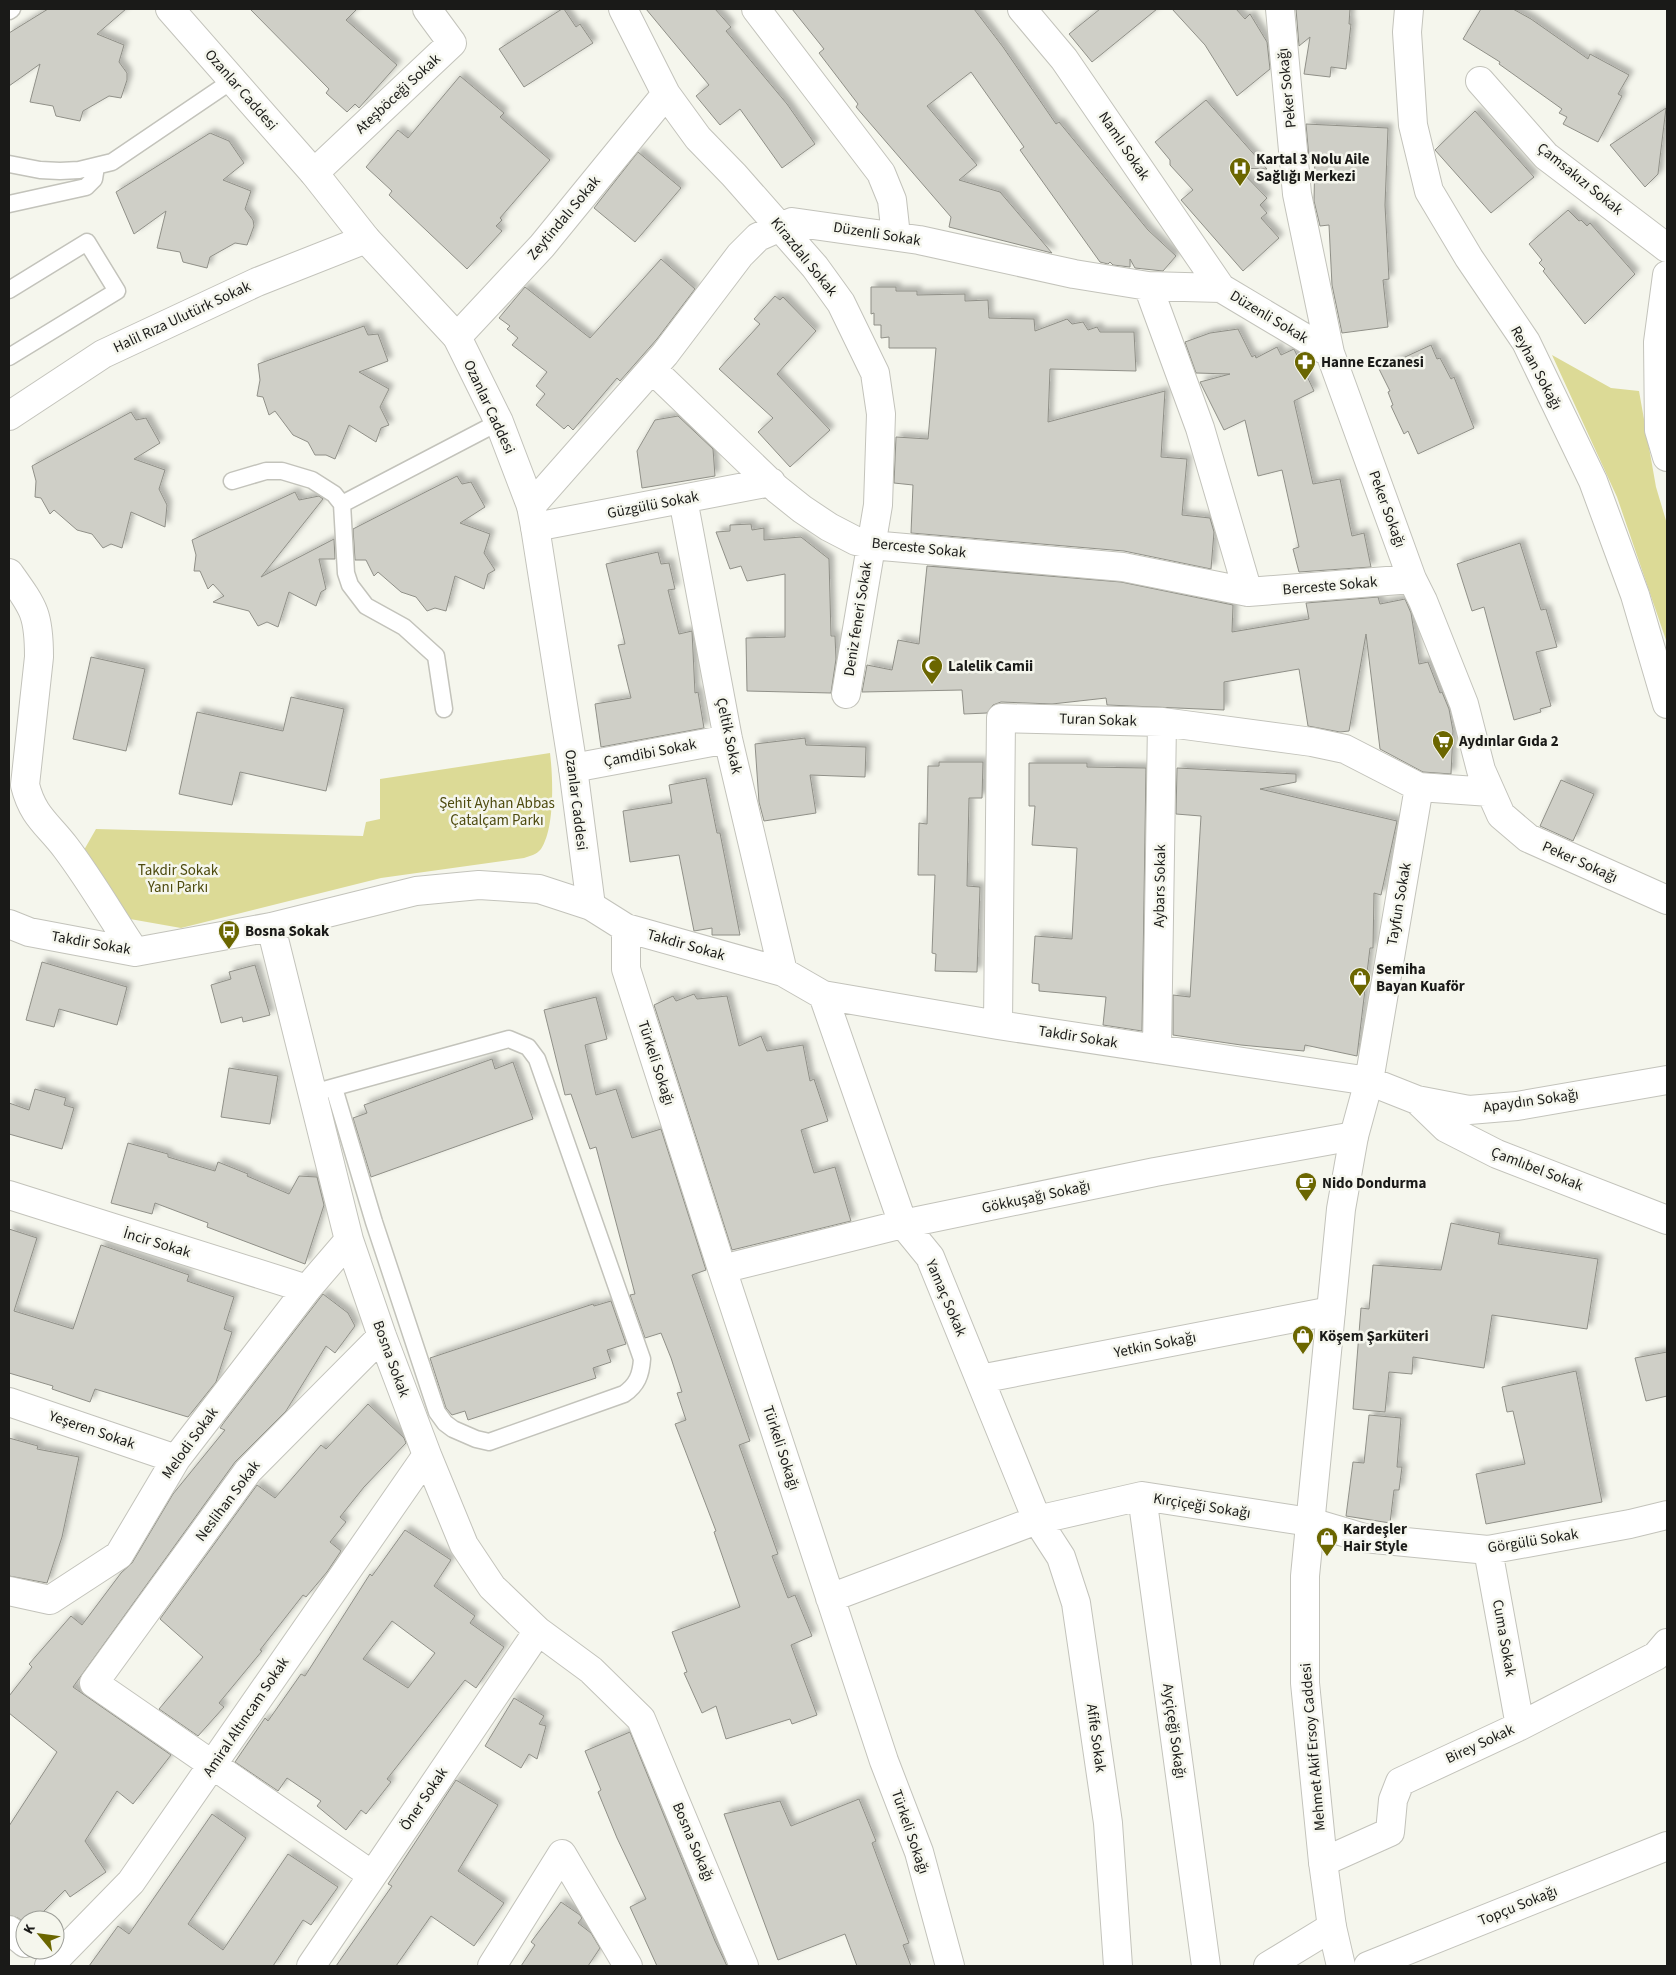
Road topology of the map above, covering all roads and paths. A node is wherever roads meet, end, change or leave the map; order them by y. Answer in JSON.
{"nodes":[{"id":1,"x":170,"y":9,"type":"edge"},
{"id":2,"x":427,"y":9,"type":"edge"},
{"id":3,"x":623,"y":9,"type":"edge"},
{"id":4,"x":756,"y":9,"type":"edge"},
{"id":5,"x":1022,"y":9,"type":"edge"},
{"id":6,"x":1280,"y":9,"type":"edge"},
{"id":7,"x":1409,"y":9,"type":"edge"},
{"id":8,"x":233,"y":80,"type":"junction"},
{"id":9,"x":1480,"y":81,"type":"dead end"},
{"id":10,"x":666,"y":94,"type":"junction"},
{"id":11,"x":9,"y":164,"type":"edge"},
{"id":12,"x":96,"y":167,"type":"junction"},
{"id":13,"x":314,"y":173,"type":"junction"},
{"id":14,"x":9,"y":204,"type":"edge"},
{"id":15,"x":780,"y":226,"type":"junction"},
{"id":16,"x":896,"y":236,"type":"junction"},
{"id":17,"x":366,"y":239,"type":"junction"},
{"id":18,"x":1667,"y":248,"type":"edge"},
{"id":19,"x":1667,"y":275,"type":"edge"},
{"id":20,"x":1148,"y":286,"type":"junction"},
{"id":21,"x":1221,"y":288,"type":"junction"},
{"id":22,"x":9,"y":290,"type":"edge"},
{"id":23,"x":456,"y":337,"type":"junction"},
{"id":24,"x":1330,"y":353,"type":"junction"},
{"id":25,"x":9,"y":357,"type":"edge"},
{"id":26,"x":652,"y":369,"type":"junction"},
{"id":27,"x":9,"y":416,"type":"edge"},
{"id":28,"x":499,"y":422,"type":"junction"},
{"id":29,"x":1667,"y":457,"type":"edge"},
{"id":30,"x":232,"y":480,"type":"dead end"},
{"id":31,"x":771,"y":482,"type":"junction"},
{"id":32,"x":683,"y":499,"type":"junction"},
{"id":33,"x":342,"y":504,"type":"junction"},
{"id":34,"x":533,"y":516,"type":"junction"},
{"id":35,"x":870,"y":544,"type":"junction"},
{"id":36,"x":9,"y":573,"type":"edge"},
{"id":37,"x":1412,"y":579,"type":"junction"},
{"id":38,"x":1248,"y":592,"type":"junction"},
{"id":39,"x":846,"y":694,"type":"dead end"},
{"id":40,"x":1667,"y":704,"type":"edge"},
{"id":41,"x":444,"y":709,"type":"dead end"},
{"id":42,"x":1162,"y":722,"type":"junction"},
{"id":43,"x":728,"y":739,"type":"junction"},
{"id":44,"x":572,"y":768,"type":"junction"},
{"id":45,"x":1420,"y":787,"type":"junction"},
{"id":46,"x":1490,"y":792,"type":"junction"},
{"id":47,"x":1667,"y":900,"type":"edge"},
{"id":48,"x":591,"y":906,"type":"junction"},
{"id":49,"x":9,"y":924,"type":"edge"},
{"id":50,"x":271,"y":927,"type":"junction"},
{"id":51,"x":626,"y":928,"type":"junction"},
{"id":52,"x":135,"y":952,"type":"junction"},
{"id":53,"x":783,"y":972,"type":"junction"},
{"id":54,"x":823,"y":995,"type":"junction"},
{"id":55,"x":998,"y":1024,"type":"junction"},
{"id":56,"x":1157,"y":1049,"type":"junction"},
{"id":57,"x":1667,"y":1080,"type":"edge"},
{"id":58,"x":1369,"y":1081,"type":"junction"},
{"id":59,"x":323,"y":1091,"type":"junction"},
{"id":60,"x":1417,"y":1100,"type":"junction"},
{"id":61,"x":1354,"y":1136,"type":"junction"},
{"id":62,"x":9,"y":1195,"type":"edge"},
{"id":63,"x":1667,"y":1220,"type":"edge"},
{"id":64,"x":903,"y":1224,"type":"junction"},
{"id":65,"x":349,"y":1240,"type":"junction"},
{"id":66,"x":722,"y":1268,"type":"junction"},
{"id":67,"x":307,"y":1288,"type":"junction"},
{"id":68,"x":1331,"y":1311,"type":"junction"},
{"id":69,"x":382,"y":1336,"type":"junction"},
{"id":70,"x":980,"y":1379,"type":"junction"},
{"id":71,"x":9,"y":1402,"type":"edge"},
{"id":72,"x":427,"y":1456,"type":"junction"},
{"id":73,"x":176,"y":1459,"type":"junction"},
{"id":74,"x":1142,"y":1496,"type":"junction"},
{"id":75,"x":1667,"y":1515,"type":"edge"},
{"id":76,"x":1037,"y":1520,"type":"junction"},
{"id":77,"x":1310,"y":1522,"type":"junction"},
{"id":78,"x":1488,"y":1550,"type":"junction"},
{"id":79,"x":9,"y":1591,"type":"edge"},
{"id":80,"x":830,"y":1598,"type":"junction"},
{"id":81,"x":538,"y":1631,"type":"junction"},
{"id":82,"x":1667,"y":1643,"type":"edge"},
{"id":83,"x":641,"y":1719,"type":"joint"},
{"id":84,"x":1520,"y":1726,"type":"junction"},
{"id":85,"x":213,"y":1766,"type":"junction"},
{"id":86,"x":1667,"y":1846,"type":"edge"},
{"id":87,"x":1323,"y":1862,"type":"junction"},
{"id":88,"x":372,"y":1875,"type":"junction"},
{"id":89,"x":1332,"y":1927,"type":"junction"},
{"id":90,"x":65,"y":1941,"type":"edge"},
{"id":91,"x":310,"y":1966,"type":"edge"},
{"id":92,"x":492,"y":1966,"type":"edge"},
{"id":93,"x":628,"y":1966,"type":"edge"},
{"id":94,"x":744,"y":1966,"type":"edge"},
{"id":95,"x":950,"y":1966,"type":"edge"},
{"id":96,"x":1118,"y":1966,"type":"edge"},
{"id":97,"x":1206,"y":1966,"type":"edge"},
{"id":98,"x":1268,"y":1966,"type":"edge"},
{"id":99,"x":1341,"y":1966,"type":"edge"},
{"id":100,"x":1368,"y":1966,"type":"edge"}],
"edges":[{"from":1,"to":8,"type":"street","name":"Ozanlar Caddesi"},
{"from":2,"to":13,"type":"street","name":"Ateşböceği Sokak"},
{"from":3,"to":10,"type":"street","name":"Kirazdalı Sokak"},
{"from":4,"to":16,"type":"street"},
{"from":5,"to":21,"type":"street","name":"Namlı Sokak"},
{"from":6,"to":24,"type":"street","name":"Peker Sokağı"},
{"from":7,"to":40,"type":"street","name":"Reyhan Sokağı"},
{"from":8,"to":12,"type":"lane"},
{"from":8,"to":13,"type":"street","name":"Ozanlar Caddesi"},
{"from":9,"to":18,"type":"street","name":"Çamsakızı Sokak"},
{"from":10,"to":15,"type":"street","name":"Kirazdalı Sokak"},
{"from":10,"to":23,"type":"street","name":"Zeytindalı Sokak"},
{"from":11,"to":12,"type":"lane"},
{"from":12,"to":14,"type":"lane"},
{"from":13,"to":17,"type":"street","name":"Ozanlar Caddesi"},
{"from":15,"to":16,"type":"street","name":"Düzenli Sokak"},
{"from":15,"to":26,"type":"street","name":"Düzenli Sokak"},
{"from":15,"to":35,"type":"street","name":"Kirazdalı Sokak"},
{"from":16,"to":20,"type":"street","name":"Düzenli Sokak"},
{"from":17,"to":23,"type":"street","name":"Ozanlar Caddesi"},
{"from":17,"to":27,"type":"street","name":"Halil Rıza Ulutürk Sokak"},
{"from":19,"to":29,"type":"street"},
{"from":20,"to":21,"type":"street","name":"Düzenli Sokak"},
{"from":20,"to":38,"type":"street"},
{"from":21,"to":24,"type":"street","name":"Düzenli Sokak"},
{"from":22,"to":25,"type":"lane"},
{"from":23,"to":28,"type":"street","name":"Ozanlar Caddesi"},
{"from":24,"to":37,"type":"street","name":"Peker Sokağı"},
{"from":26,"to":31,"type":"street","name":"Berceste Sokak"},
{"from":26,"to":34,"type":"street","name":"Düzenli Sokak"},
{"from":28,"to":33,"type":"lane"},
{"from":28,"to":34,"type":"street","name":"Ozanlar Caddesi"},
{"from":30,"to":33,"type":"lane"},
{"from":31,"to":32,"type":"street","name":"Güzgülü Sokak"},
{"from":31,"to":35,"type":"street","name":"Berceste Sokak"},
{"from":32,"to":34,"type":"street","name":"Güzgülü Sokak"},
{"from":32,"to":43,"type":"street","name":"Çeltik Sokak"},
{"from":33,"to":41,"type":"lane"},
{"from":34,"to":44,"type":"street","name":"Ozanlar Caddesi"},
{"from":35,"to":38,"type":"street","name":"Berceste Sokak"},
{"from":35,"to":39,"type":"street","name":"Deniz feneri Sokak"},
{"from":36,"to":52,"type":"street"},
{"from":37,"to":38,"type":"street","name":"Berceste Sokak"},
{"from":37,"to":46,"type":"street","name":"Peker Sokağı"},
{"from":42,"to":45,"type":"street","name":"Turan Sokak"},
{"from":42,"to":55,"type":"street","name":"Turan Sokak"},
{"from":42,"to":56,"type":"street","name":"Aybars Sokak"},
{"from":43,"to":44,"type":"street","name":"Çamdibi Sokak"},
{"from":43,"to":53,"type":"street","name":"Çeltik Sokak"},
{"from":44,"to":48,"type":"street","name":"Ozanlar Caddesi"},
{"from":45,"to":46,"type":"street","name":"Turan Sokak"},
{"from":45,"to":58,"type":"street","name":"Tayfun Sokak"},
{"from":46,"to":47,"type":"street","name":"Peker Sokağı"},
{"from":48,"to":50,"type":"street","name":"Takdir Sokak"},
{"from":48,"to":51,"type":"street","name":"Takdir Sokak"},
{"from":49,"to":52,"type":"street","name":"Takdir Sokak"},
{"from":50,"to":52,"type":"street","name":"Takdir Sokak"},
{"from":50,"to":59,"type":"street","name":"Bosna Sokak"},
{"from":51,"to":53,"type":"street","name":"Takdir Sokak"},
{"from":51,"to":66,"type":"street","name":"Türkeli Sokağı"},
{"from":53,"to":54,"type":"street","name":"Takdir Sokak"},
{"from":54,"to":55,"type":"street","name":"Takdir Sokak"},
{"from":54,"to":64,"type":"street","name":"Yamaç Sokak"},
{"from":55,"to":56,"type":"street","name":"Takdir Sokak"},
{"from":56,"to":58,"type":"street","name":"Takdir Sokak"},
{"from":57,"to":60,"type":"street","name":"Apaydın Sokağı"},
{"from":58,"to":60,"type":"street","name":"Apaydın Sokağı"},
{"from":58,"to":61,"type":"street","name":"Mehmet Akif Ersoy Caddesi"},
{"from":59,"to":59,"type":"lane"},
{"from":59,"to":65,"type":"street","name":"Bosna Sokak"},
{"from":60,"to":63,"type":"street","name":"Çamlıbel Sokak"},
{"from":61,"to":64,"type":"street","name":"Gökkuşağı Sokağı"},
{"from":61,"to":68,"type":"street","name":"Mehmet Akif Ersoy Caddesi"},
{"from":62,"to":67,"type":"street","name":"İncir Sokak"},
{"from":64,"to":66,"type":"street","name":"Gökkuşağı Sokağı"},
{"from":64,"to":70,"type":"street","name":"Yamaç Sokak"},
{"from":65,"to":67,"type":"street","name":"Melodi Sokak"},
{"from":65,"to":69,"type":"street","name":"Bosna Sokak"},
{"from":66,"to":80,"type":"street","name":"Türkeli Sokağı"},
{"from":67,"to":73,"type":"street","name":"Melodi Sokak"},
{"from":68,"to":70,"type":"street","name":"Yetkin Sokağı"},
{"from":68,"to":77,"type":"street","name":"Mehmet Akif Ersoy Caddesi"},
{"from":69,"to":72,"type":"street","name":"Bosna Sokak"},
{"from":69,"to":85,"type":"street","name":"Neslihan Sokak"},
{"from":70,"to":76,"type":"street","name":"Yamaç Sokak"},
{"from":71,"to":73,"type":"street","name":"Yeşeren Sokak"},
{"from":72,"to":81,"type":"street","name":"Bosna Sokak"},
{"from":72,"to":85,"type":"street","name":"Amiral Altıncam Sokak"},
{"from":73,"to":79,"type":"street","name":"Melodi Sokak"},
{"from":74,"to":76,"type":"street","name":"Kırçiçeği Sokağı"},
{"from":74,"to":77,"type":"street","name":"Kırçiçeği Sokağı"},
{"from":74,"to":97,"type":"street","name":"Ayçiçeği Sokağı"},
{"from":75,"to":78,"type":"street","name":"Görgülü Sokak"},
{"from":76,"to":80,"type":"street","name":"Kırçiçeği Sokağı"},
{"from":76,"to":96,"type":"street","name":"Afife Sokak"},
{"from":77,"to":78,"type":"street","name":"Görgülü Sokak"},
{"from":77,"to":87,"type":"street","name":"Mehmet Akif Ersoy Caddesi"},
{"from":78,"to":84,"type":"street","name":"Cuma Sokak"},
{"from":80,"to":95,"type":"street","name":"Türkeli Sokağı"},
{"from":81,"to":83,"type":"street","name":"Bosna Sokak"},
{"from":81,"to":88,"type":"street","name":"Öner Sokak"},
{"from":82,"to":84,"type":"street","name":"Birey Sokak"},
{"from":83,"to":94,"type":"street","name":"Bosna Sokağı"},
{"from":84,"to":87,"type":"street","name":"Birey Sokak"},
{"from":85,"to":88,"type":"street"},
{"from":85,"to":90,"type":"street","name":"Amiral Altıncam Sokak"},
{"from":86,"to":100,"type":"street","name":"Topçu Sokağı"},
{"from":87,"to":89,"type":"street","name":"Mehmet Akif Ersoy Caddesi"},
{"from":88,"to":91,"type":"street","name":"Öner Sokak"},
{"from":89,"to":98,"type":"street"},
{"from":89,"to":99,"type":"street","name":"Mehmet Akif Ersoy Caddesi"},
{"from":92,"to":93,"type":"street"}]}
